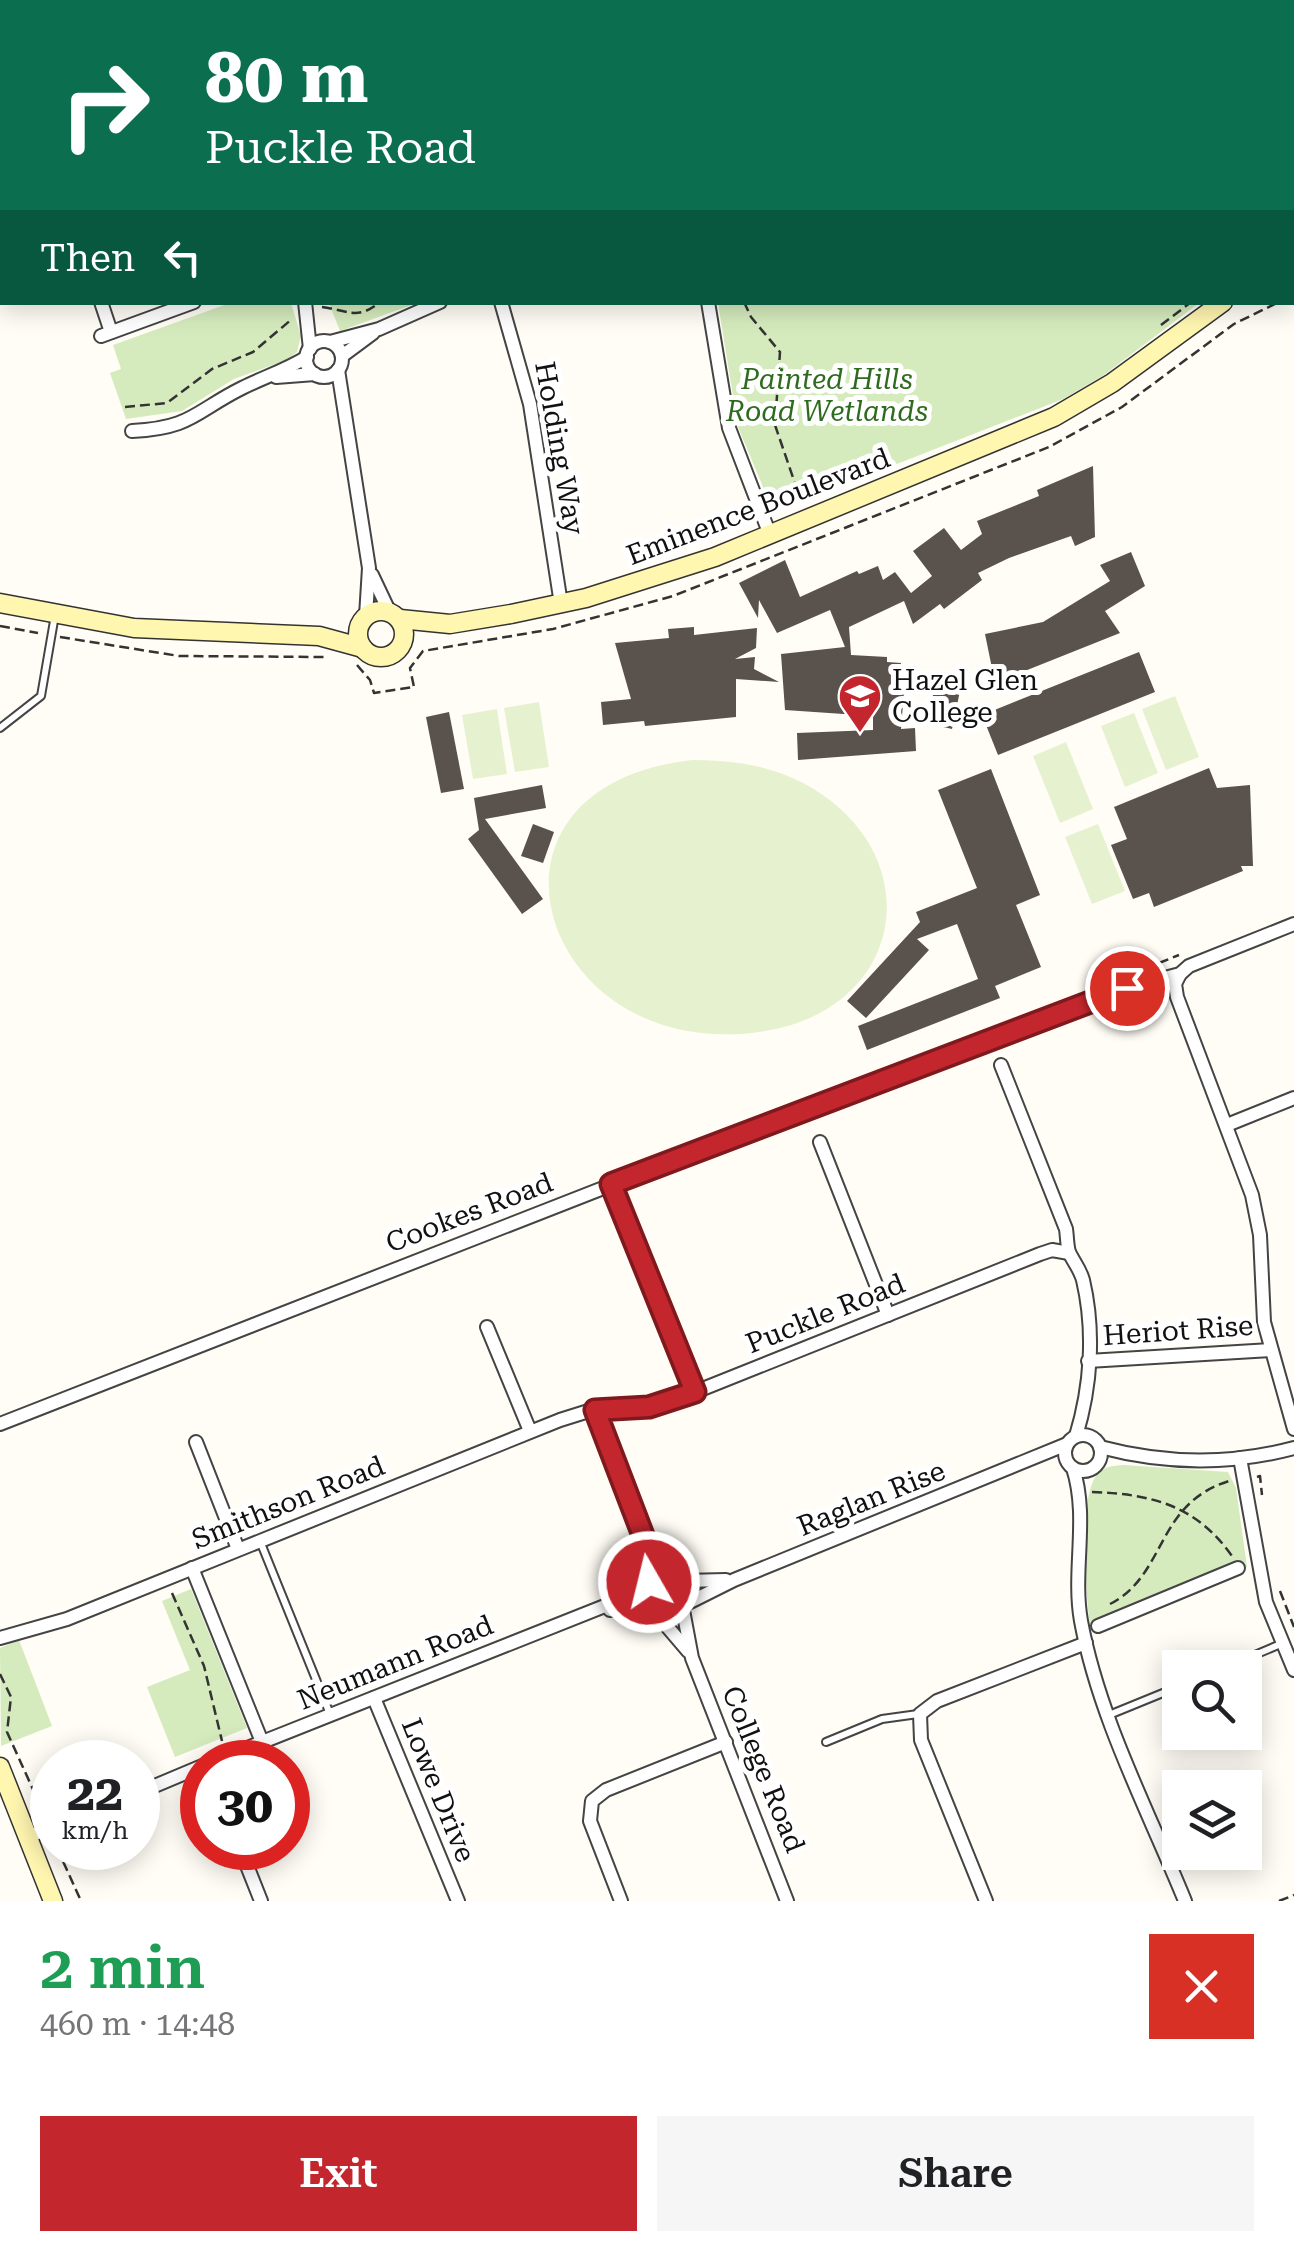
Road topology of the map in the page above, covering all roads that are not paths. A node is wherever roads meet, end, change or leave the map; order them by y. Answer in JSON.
{"nodes":[{"id":1,"x":101,"y":305,"type":"edge"},
{"id":2,"x":186,"y":305,"type":"edge"},
{"id":3,"x":433,"y":305,"type":"edge"},
{"id":4,"x":502,"y":305,"type":"edge"},
{"id":5,"x":709,"y":305,"type":"edge"},
{"id":6,"x":1218,"y":305,"type":"edge"},
{"id":7,"x":306,"y":307,"type":"edge"},
{"id":8,"x":379,"y":328,"type":"junction"},
{"id":9,"x":329,"y":342,"type":"junction"},
{"id":10,"x":308,"y":353,"type":"junction"},
{"id":11,"x":340,"y":363,"type":"junction"},
{"id":12,"x":318,"y":375,"type":"junction"},
{"id":13,"x":268,"y":378,"type":"junction"},
{"id":14,"x":342,"y":409,"type":"junction"},
{"id":15,"x":132,"y":431,"type":"dead end"},
{"id":16,"x":770,"y":535,"type":"junction"},
{"id":17,"x":369,"y":568,"type":"junction"},
{"id":18,"x":0,"y":603,"type":"edge"},
{"id":19,"x":561,"y":604,"type":"junction"},
{"id":20,"x":55,"y":614,"type":"junction"},
{"id":21,"x":395,"y":615,"type":"junction"},
{"id":22,"x":363,"y":620,"type":"junction"},
{"id":23,"x":450,"y":624,"type":"junction"},
{"id":24,"x":318,"y":636,"type":"junction"},
{"id":25,"x":402,"y":645,"type":"junction"},
{"id":26,"x":356,"y":654,"type":"junction"},
{"id":27,"x":0,"y":728,"type":"edge"},
{"id":28,"x":1294,"y":924,"type":"edge"},
{"id":29,"x":1180,"y":974,"type":"junction"},
{"id":30,"x":1001,"y":1065,"type":"dead end"},
{"id":31,"x":1294,"y":1098,"type":"edge"},
{"id":32,"x":1227,"y":1125,"type":"junction"},
{"id":33,"x":820,"y":1142,"type":"dead end"},
{"id":34,"x":611,"y":1184,"type":"junction"},
{"id":35,"x":1070,"y":1252,"type":"junction"},
{"id":36,"x":888,"y":1314,"type":"junction"},
{"id":37,"x":488,"y":1327,"type":"dead end"},
{"id":38,"x":1271,"y":1350,"type":"junction"},
{"id":39,"x":1088,"y":1361,"type":"junction"},
{"id":40,"x":695,"y":1392,"type":"junction"},
{"id":41,"x":1086,"y":1405,"type":"junction"},
{"id":42,"x":595,"y":1410,"type":"junction"},
{"id":43,"x":0,"y":1424,"type":"edge"},
{"id":44,"x":1294,"y":1429,"type":"edge"},
{"id":45,"x":530,"y":1431,"type":"junction"},
{"id":46,"x":1072,"y":1440,"type":"junction"},
{"id":47,"x":196,"y":1442,"type":"dead end"},
{"id":48,"x":1096,"y":1442,"type":"junction"},
{"id":49,"x":1294,"y":1448,"type":"edge"},
{"id":50,"x":1136,"y":1457,"type":"junction"},
{"id":51,"x":1240,"y":1458,"type":"junction"},
{"id":52,"x":1028,"y":1462,"type":"junction"},
{"id":53,"x":1070,"y":1465,"type":"junction"},
{"id":54,"x":1094,"y":1467,"type":"junction"},
{"id":55,"x":1080,"y":1492,"type":"junction"},
{"id":56,"x":644,"y":1538,"type":"junction"},
{"id":57,"x":260,"y":1541,"type":"junction"},
{"id":58,"x":238,"y":1550,"type":"junction"},
{"id":59,"x":192,"y":1568,"type":"junction"},
{"id":60,"x":1238,"y":1568,"type":"road end"},
{"id":61,"x":679,"y":1578,"type":"junction"},
{"id":62,"x":734,"y":1580,"type":"junction"},
{"id":63,"x":648,"y":1585,"type":"junction"},
{"id":64,"x":685,"y":1606,"type":"junction"},
{"id":65,"x":597,"y":1610,"type":"junction"},
{"id":66,"x":654,"y":1612,"type":"junction"},
{"id":67,"x":1098,"y":1626,"type":"dead end"},
{"id":68,"x":0,"y":1638,"type":"edge"},
{"id":69,"x":1086,"y":1642,"type":"junction"},
{"id":70,"x":1283,"y":1644,"type":"junction"},
{"id":71,"x":1262,"y":1653,"type":"edge"},
{"id":72,"x":692,"y":1658,"type":"junction"},
{"id":73,"x":1294,"y":1670,"type":"edge"},
{"id":74,"x":1162,"y":1693,"type":"edge"},
{"id":75,"x":374,"y":1698,"type":"junction"},
{"id":76,"x":920,"y":1714,"type":"junction"},
{"id":77,"x":330,"y":1715,"type":"junction"},
{"id":78,"x":1108,"y":1715,"type":"junction"},
{"id":79,"x":261,"y":1740,"type":"edge"},
{"id":80,"x":267,"y":1740,"type":"edge"},
{"id":81,"x":726,"y":1742,"type":"junction"},
{"id":82,"x":826,"y":1742,"type":"dead end"},
{"id":83,"x":0,"y":1767,"type":"edge"},
{"id":84,"x":28,"y":1838,"type":"joint"},
{"id":85,"x":249,"y":1870,"type":"edge"},
{"id":86,"x":53,"y":1901,"type":"edge"},
{"id":87,"x":261,"y":1901,"type":"edge"},
{"id":88,"x":458,"y":1901,"type":"edge"},
{"id":89,"x":621,"y":1901,"type":"edge"},
{"id":90,"x":786,"y":1901,"type":"edge"},
{"id":91,"x":986,"y":1901,"type":"edge"},
{"id":92,"x":1185,"y":1901,"type":"edge"}],
"edges":[{"from":1,"to":2,"type":"street"},
{"from":3,"to":8,"type":"street"},
{"from":4,"to":19,"type":"street","name":"Holding Way"},
{"from":5,"to":16,"type":"street"},
{"from":6,"to":16,"type":"street","name":"Eminence Boulevard"},
{"from":7,"to":9,"type":"street"},
{"from":7,"to":10,"type":"street"},
{"from":8,"to":9,"type":"street"},
{"from":8,"to":11,"type":"street"},
{"from":9,"to":10,"type":"street"},
{"from":9,"to":11,"type":"street"},
{"from":10,"to":12,"type":"street"},
{"from":10,"to":13,"type":"street"},
{"from":11,"to":12,"type":"street"},
{"from":11,"to":14,"type":"street"},
{"from":12,"to":13,"type":"street"},
{"from":12,"to":14,"type":"street"},
{"from":13,"to":15,"type":"street"},
{"from":14,"to":17,"type":"street"},
{"from":16,"to":19,"type":"street","name":"Eminence Boulevard"},
{"from":17,"to":21,"type":"street"},
{"from":17,"to":22,"type":"street"},
{"from":18,"to":20,"type":"street"},
{"from":19,"to":23,"type":"street","name":"Eminence Boulevard"},
{"from":20,"to":24,"type":"street"},
{"from":20,"to":27,"type":"lane"},
{"from":21,"to":22,"type":"street"},
{"from":21,"to":23,"type":"street","name":"Eminence Boulevard"},
{"from":21,"to":25,"type":"street"},
{"from":22,"to":24,"type":"street"},
{"from":22,"to":26,"type":"street"},
{"from":23,"to":25,"type":"street","name":"Eminence Boulevard"},
{"from":24,"to":26,"type":"street"},
{"from":25,"to":26,"type":"street"},
{"from":28,"to":29,"type":"street","name":"Cookes Road"},
{"from":29,"to":32,"type":"street"},
{"from":29,"to":34,"type":"street","name":"Cookes Road"},
{"from":30,"to":35,"type":"street"},
{"from":31,"to":32,"type":"street"},
{"from":32,"to":38,"type":"street"},
{"from":33,"to":36,"type":"street"},
{"from":34,"to":40,"type":"street"},
{"from":34,"to":43,"type":"street","name":"Cookes Road"},
{"from":35,"to":36,"type":"street","name":"Puckle Road"},
{"from":35,"to":39,"type":"street"},
{"from":36,"to":40,"type":"street","name":"Puckle Road"},
{"from":37,"to":45,"type":"street"},
{"from":38,"to":39,"type":"street","name":"Heriot Rise"},
{"from":38,"to":44,"type":"street"},
{"from":39,"to":41,"type":"street"},
{"from":40,"to":42,"type":"street","name":"Puckle Road"},
{"from":41,"to":46,"type":"street"},
{"from":41,"to":48,"type":"street"},
{"from":42,"to":45,"type":"street","name":"Smithson Road"},
{"from":42,"to":56,"type":"street"},
{"from":45,"to":57,"type":"street","name":"Smithson Road"},
{"from":46,"to":48,"type":"street"},
{"from":46,"to":52,"type":"street","name":"Raglan Rise"},
{"from":46,"to":53,"type":"street"},
{"from":47,"to":58,"type":"street"},
{"from":48,"to":50,"type":"street"},
{"from":48,"to":54,"type":"street"},
{"from":49,"to":51,"type":"street"},
{"from":50,"to":51,"type":"street"},
{"from":50,"to":54,"type":"street","name":"Raglan Rise"},
{"from":51,"to":70,"type":"street"},
{"from":52,"to":53,"type":"street","name":"Raglan Rise"},
{"from":52,"to":62,"type":"street","name":"Raglan Rise"},
{"from":53,"to":54,"type":"street","name":"Raglan Rise"},
{"from":53,"to":55,"type":"street"},
{"from":54,"to":55,"type":"street"},
{"from":55,"to":69,"type":"street"},
{"from":56,"to":61,"type":"street"},
{"from":56,"to":63,"type":"street"},
{"from":57,"to":58,"type":"street","name":"Smithson Road"},
{"from":57,"to":77,"type":"lane"},
{"from":58,"to":59,"type":"street","name":"Smithson Road"},
{"from":59,"to":68,"type":"street","name":"Smithson Road"},
{"from":59,"to":79,"type":"street"},
{"from":60,"to":67,"type":"street"},
{"from":61,"to":62,"type":"street","name":"Raglan Rise"},
{"from":61,"to":63,"type":"street"},
{"from":61,"to":64,"type":"street"},
{"from":62,"to":64,"type":"street","name":"Raglan Rise"},
{"from":63,"to":65,"type":"street","name":"Neumann Road"},
{"from":63,"to":66,"type":"street"},
{"from":64,"to":66,"type":"street"},
{"from":64,"to":72,"type":"street","name":"College Road"},
{"from":65,"to":66,"type":"street","name":"Neumann Road"},
{"from":65,"to":75,"type":"street","name":"Neumann Road"},
{"from":66,"to":72,"type":"street","name":"College Road"},
{"from":69,"to":76,"type":"street"},
{"from":69,"to":78,"type":"street"},
{"from":70,"to":71,"type":"lane"},
{"from":70,"to":73,"type":"street"},
{"from":72,"to":81,"type":"street","name":"College Road"},
{"from":74,"to":78,"type":"lane"},
{"from":75,"to":77,"type":"street","name":"Neumann Road"},
{"from":75,"to":88,"type":"street","name":"Lowe Drive"},
{"from":76,"to":82,"type":"lane"},
{"from":76,"to":91,"type":"street"},
{"from":77,"to":80,"type":"street","name":"Neumann Road"},
{"from":78,"to":92,"type":"street"},
{"from":81,"to":89,"type":"street"},
{"from":81,"to":90,"type":"street","name":"College Road"},
{"from":83,"to":84,"type":"street"},
{"from":84,"to":86,"type":"street"},
{"from":85,"to":87,"type":"street"}]}
